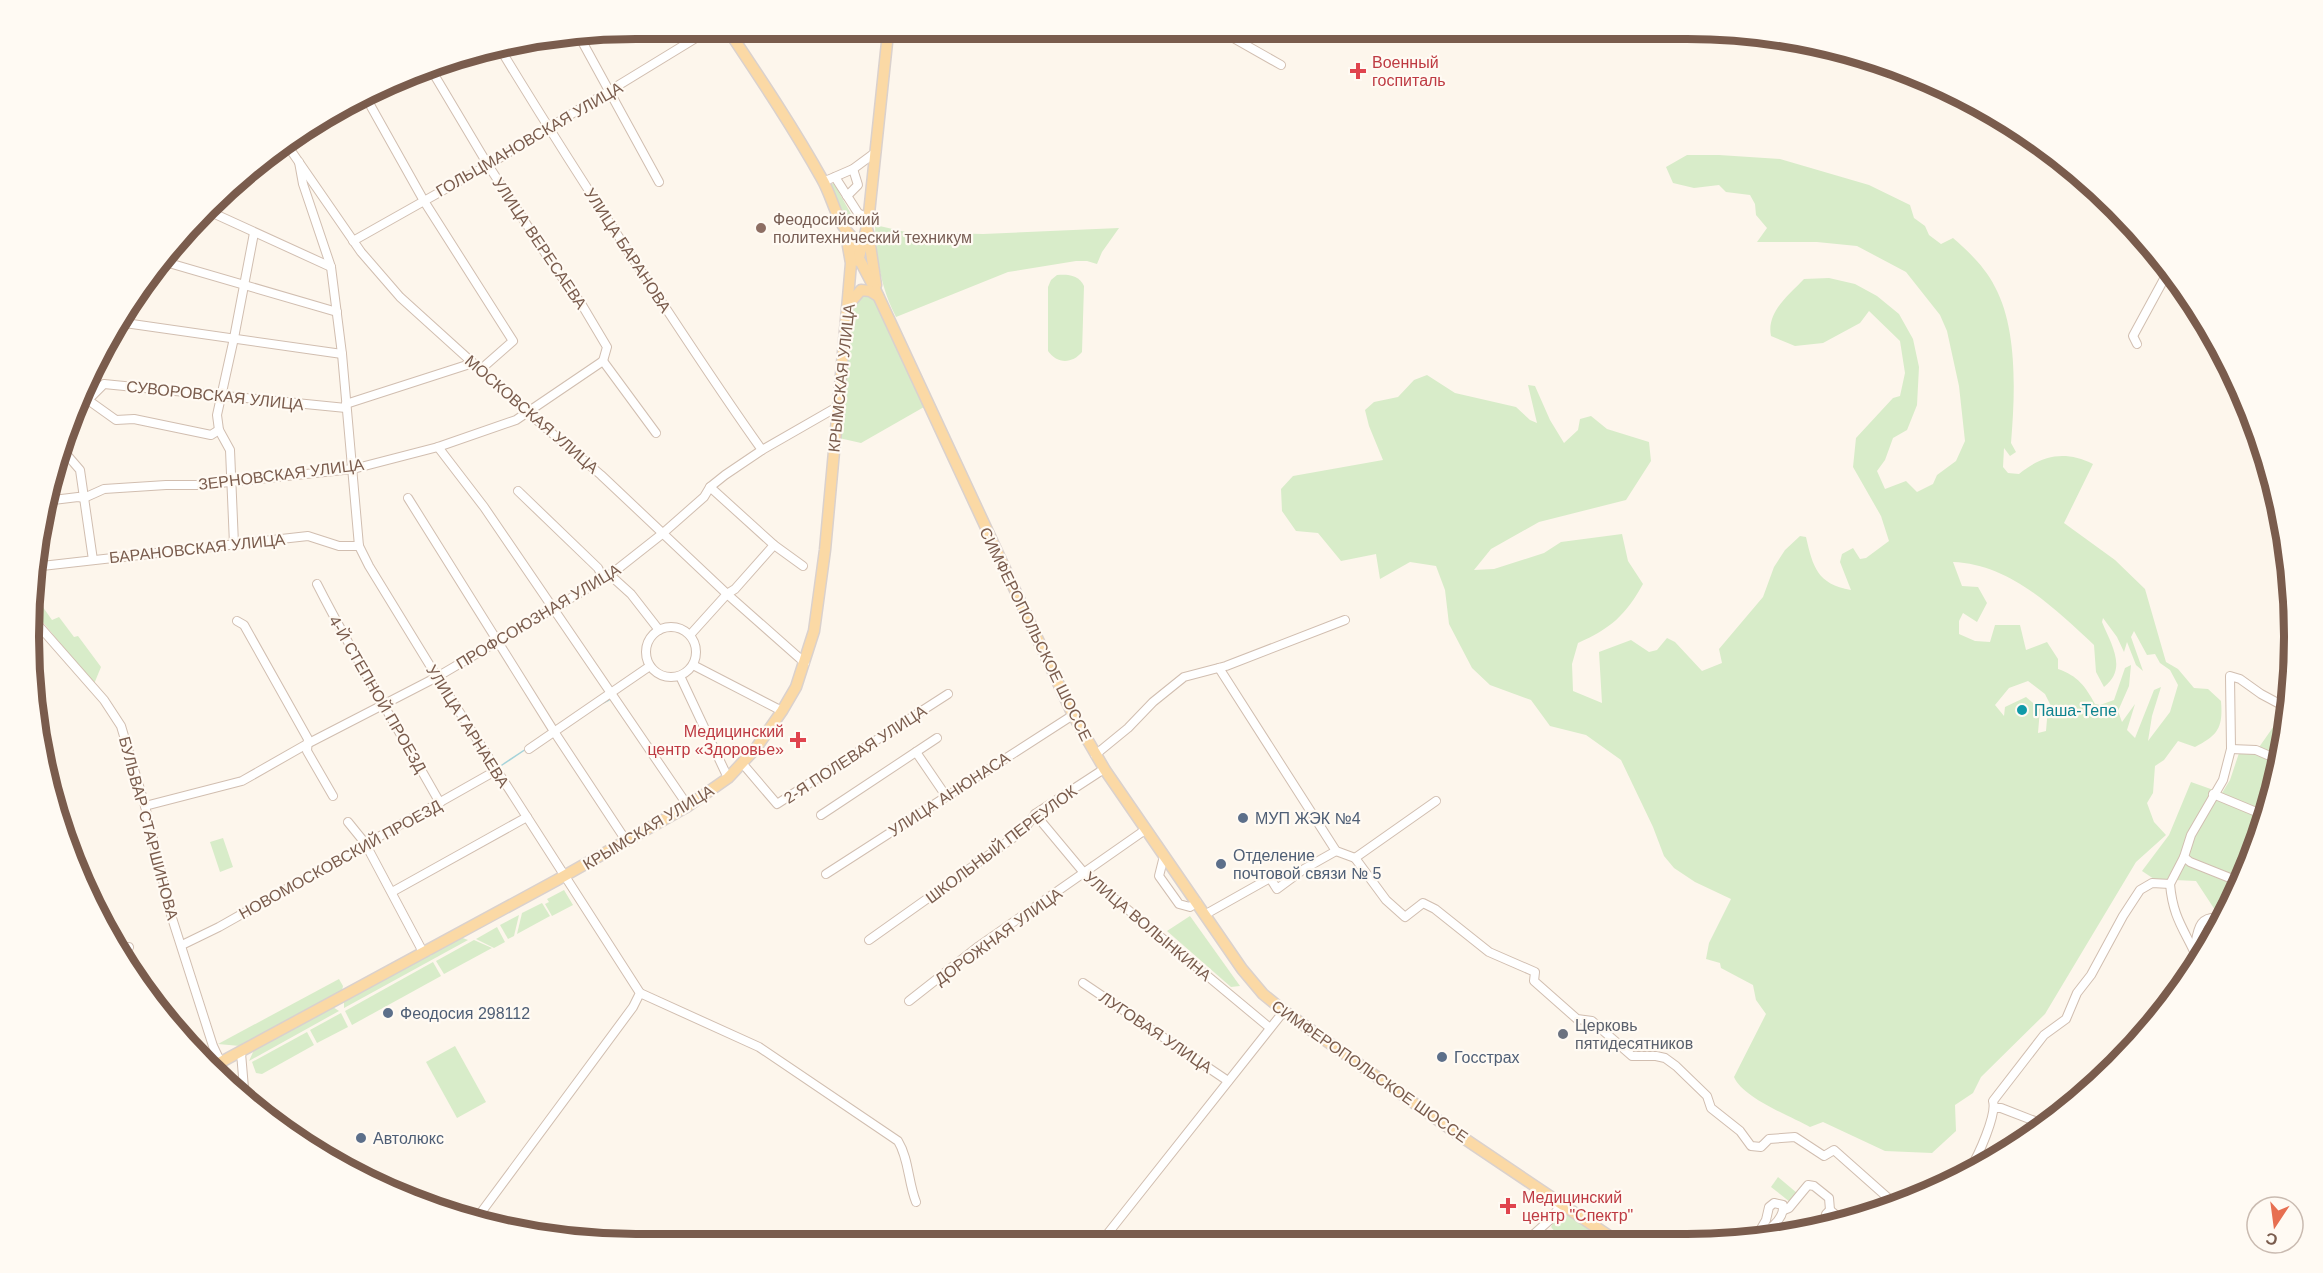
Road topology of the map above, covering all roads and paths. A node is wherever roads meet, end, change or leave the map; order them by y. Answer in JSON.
{"nodes":[{"id":1,"x":694,"y":39,"type":"edge"},
{"id":2,"x":734,"y":39,"type":"edge"},
{"id":3,"x":887,"y":39,"type":"edge"},
{"id":4,"x":1234,"y":39,"type":"edge"},
{"id":5,"x":582,"y":42,"type":"edge"},
{"id":6,"x":503,"y":54,"type":"edge"},
{"id":7,"x":1281,"y":64,"type":"dead end"},
{"id":8,"x":434,"y":75,"type":"edge"},
{"id":9,"x":610,"y":92,"type":"junction"},
{"id":10,"x":369,"y":103,"type":"edge"},
{"id":11,"x":548,"y":128,"type":"junction"},
{"id":12,"x":291,"y":150,"type":"edge"},
{"id":13,"x":876,"y":152,"type":"junction"},
{"id":14,"x":299,"y":162,"type":"junction"},
{"id":15,"x":488,"y":165,"type":"junction"},
{"id":16,"x":853,"y":169,"type":"junction"},
{"id":17,"x":835,"y":177,"type":"junction"},
{"id":18,"x":659,"y":182,"type":"dead end"},
{"id":19,"x":824,"y":182,"type":"junction"},
{"id":20,"x":847,"y":196,"type":"junction"},
{"id":21,"x":424,"y":201,"type":"junction"},
{"id":22,"x":214,"y":214,"type":"edge"},
{"id":23,"x":868,"y":220,"type":"junction"},
{"id":24,"x":845,"y":231,"type":"junction"},
{"id":25,"x":254,"y":233,"type":"junction"},
{"id":26,"x":352,"y":241,"type":"junction"},
{"id":27,"x":859,"y":258,"type":"junction"},
{"id":28,"x":170,"y":263,"type":"edge"},
{"id":29,"x":331,"y":267,"type":"junction"},
{"id":30,"x":2165,"y":278,"type":"edge"},
{"id":31,"x":245,"y":285,"type":"junction"},
{"id":32,"x":878,"y":298,"type":"junction"},
{"id":33,"x":847,"y":308,"type":"junction"},
{"id":34,"x":337,"y":312,"type":"junction"},
{"id":35,"x":128,"y":323,"type":"edge"},
{"id":36,"x":234,"y":338,"type":"junction"},
{"id":37,"x":2137,"y":344,"type":"dead end"},
{"id":38,"x":342,"y":354,"type":"junction"},
{"id":39,"x":603,"y":361,"type":"junction"},
{"id":40,"x":477,"y":367,"type":"junction"},
{"id":41,"x":222,"y":396,"type":"junction"},
{"id":42,"x":88,"y":400,"type":"joint"},
{"id":43,"x":346,"y":406,"type":"junction"},
{"id":44,"x":837,"y":407,"type":"junction"},
{"id":45,"x":526,"y":411,"type":"junction"},
{"id":46,"x":219,"y":430,"type":"junction"},
{"id":47,"x":656,"y":433,"type":"dead end"},
{"id":48,"x":438,"y":447,"type":"junction"},
{"id":49,"x":762,"y":450,"type":"junction"},
{"id":50,"x":67,"y":455,"type":"edge"},
{"id":51,"x":353,"y":469,"type":"junction"},
{"id":52,"x":231,"y":481,"type":"junction"},
{"id":53,"x":710,"y":487,"type":"junction"},
{"id":54,"x":518,"y":491,"type":"dead end"},
{"id":55,"x":84,"y":498,"type":"junction"},
{"id":56,"x":408,"y":498,"type":"dead end"},
{"id":57,"x":55,"y":500,"type":"edge"},
{"id":58,"x":662,"y":534,"type":"junction"},
{"id":59,"x":234,"y":544,"type":"junction"},
{"id":60,"x":774,"y":545,"type":"junction"},
{"id":61,"x":359,"y":546,"type":"junction"},
{"id":62,"x":93,"y":560,"type":"junction"},
{"id":63,"x":43,"y":566,"type":"edge"},
{"id":64,"x":803,"y":566,"type":"dead end"},
{"id":65,"x":607,"y":576,"type":"junction"},
{"id":66,"x":317,"y":584,"type":"dead end"},
{"id":67,"x":727,"y":594,"type":"junction"},
{"id":68,"x":552,"y":608,"type":"junction"},
{"id":69,"x":1346,"y":620,"type":"dead end"},
{"id":70,"x":237,"y":621,"type":"dead end"},
{"id":71,"x":39,"y":626,"type":"edge"},
{"id":72,"x":659,"y":630,"type":"junction"},
{"id":73,"x":690,"y":635,"type":"junction"},
{"id":74,"x":499,"y":641,"type":"junction"},
{"id":75,"x":805,"y":663,"type":"junction"},
{"id":76,"x":693,"y":665,"type":"junction"},
{"id":77,"x":650,"y":666,"type":"junction"},
{"id":78,"x":1219,"y":668,"type":"junction"},
{"id":79,"x":680,"y":676,"type":"junction"},
{"id":80,"x":437,"y":677,"type":"junction"},
{"id":81,"x":948,"y":694,"type":"dead end"},
{"id":82,"x":610,"y":695,"type":"junction"},
{"id":83,"x":2280,"y":704,"type":"edge"},
{"id":84,"x":385,"y":705,"type":"junction"},
{"id":85,"x":782,"y":711,"type":"junction"},
{"id":86,"x":1073,"y":715,"type":"junction"},
{"id":87,"x":555,"y":733,"type":"junction"},
{"id":88,"x":937,"y":738,"type":"dead end"},
{"id":89,"x":307,"y":744,"type":"junction"},
{"id":90,"x":529,"y":749,"type":"dead end"},
{"id":91,"x":2231,"y":749,"type":"junction"},
{"id":92,"x":916,"y":752,"type":"junction"},
{"id":93,"x":1095,"y":755,"type":"junction"},
{"id":94,"x":2272,"y":757,"type":"edge"},
{"id":95,"x":742,"y":763,"type":"junction"},
{"id":96,"x":1104,"y":769,"type":"junction"},
{"id":97,"x":496,"y":770,"type":"junction"},
{"id":98,"x":728,"y":778,"type":"junction"},
{"id":99,"x":2213,"y":794,"type":"junction"},
{"id":100,"x":333,"y":796,"type":"dead end"},
{"id":101,"x":946,"y":796,"type":"junction"},
{"id":102,"x":1436,"y":801,"type":"dead end"},
{"id":103,"x":440,"y":803,"type":"junction"},
{"id":104,"x":145,"y":806,"type":"junction"},
{"id":105,"x":688,"y":806,"type":"junction"},
{"id":106,"x":2257,"y":812,"type":"edge"},
{"id":107,"x":1035,"y":814,"type":"junction"},
{"id":108,"x":821,"y":815,"type":"dead end"},
{"id":109,"x":527,"y":817,"type":"junction"},
{"id":110,"x":348,"y":822,"type":"dead end"},
{"id":111,"x":1145,"y":830,"type":"junction"},
{"id":112,"x":627,"y":842,"type":"junction"},
{"id":113,"x":365,"y":843,"type":"junction"},
{"id":114,"x":1336,"y":851,"type":"junction"},
{"id":115,"x":1164,"y":856,"type":"junction"},
{"id":116,"x":2184,"y":857,"type":"junction"},
{"id":117,"x":1355,"y":858,"type":"junction"},
{"id":118,"x":826,"y":874,"type":"dead end"},
{"id":119,"x":1085,"y":874,"type":"junction"},
{"id":120,"x":564,"y":876,"type":"junction"},
{"id":121,"x":2232,"y":879,"type":"edge"},
{"id":122,"x":2169,"y":884,"type":"junction"},
{"id":123,"x":392,"y":892,"type":"junction"},
{"id":124,"x":1197,"y":902,"type":"junction"},
{"id":125,"x":1206,"y":914,"type":"junction"},
{"id":126,"x":2213,"y":917,"type":"edge"},
{"id":127,"x":869,"y":940,"type":"dead end"},
{"id":128,"x":182,"y":945,"type":"junction"},
{"id":129,"x":2194,"y":951,"type":"joint"},
{"id":130,"x":423,"y":952,"type":"junction"},
{"id":131,"x":1083,"y":982,"type":"dead end"},
{"id":132,"x":640,"y":993,"type":"junction"},
{"id":133,"x":909,"y":1001,"type":"dead end"},
{"id":134,"x":1284,"y":1011,"type":"junction"},
{"id":135,"x":1270,"y":1028,"type":"junction"},
{"id":136,"x":241,"y":1053,"type":"junction"},
{"id":137,"x":221,"y":1063,"type":"joint"},
{"id":138,"x":1228,"y":1081,"type":"junction"},
{"id":139,"x":244,"y":1087,"type":"edge"},
{"id":140,"x":1995,"y":1108,"type":"junction"},
{"id":141,"x":2035,"y":1121,"type":"edge"},
{"id":142,"x":1974,"y":1160,"type":"edge"},
{"id":143,"x":1889,"y":1199,"type":"edge"},
{"id":144,"x":916,"y":1202,"type":"dead end"},
{"id":145,"x":1561,"y":1204,"type":"junction"},
{"id":146,"x":1784,"y":1210,"type":"junction"},
{"id":147,"x":1830,"y":1210,"type":"junction"},
{"id":148,"x":479,"y":1213,"type":"edge"},
{"id":149,"x":1836,"y":1215,"type":"edge"},
{"id":150,"x":1826,"y":1217,"type":"edge"},
{"id":151,"x":1769,"y":1228,"type":"edge"},
{"id":152,"x":1761,"y":1229,"type":"edge"},
{"id":153,"x":1107,"y":1234,"type":"edge"},
{"id":154,"x":1534,"y":1234,"type":"dead end"},
{"id":155,"x":1606,"y":1234,"type":"edge"}],
"edges":[{"from":1,"to":9,"type":"street","name":"ГОЛЬЦМАНОВСКАЯ УЛИЦА"},
{"from":2,"to":19,"type":"main road","name":"СИМФЕРОПОЛЬСКОЕ ШОССЕ"},
{"from":3,"to":13,"type":"main road"},
{"from":4,"to":7,"type":"street"},
{"from":5,"to":9,"type":"street"},
{"from":6,"to":11,"type":"street","name":"УЛИЦА БАРАНОВА"},
{"from":8,"to":15,"type":"street","name":"УЛИЦА ВЕРЕСАЕВА"},
{"from":9,"to":11,"type":"street","name":"ГОЛЬЦМАНОВСКАЯ УЛИЦА"},
{"from":9,"to":18,"type":"street"},
{"from":10,"to":21,"type":"street"},
{"from":11,"to":15,"type":"street","name":"ГОЛЬЦМАНОВСКАЯ УЛИЦА"},
{"from":11,"to":49,"type":"street","name":"УЛИЦА БАРАНОВА"},
{"from":12,"to":14,"type":"street","name":"МОСКОВСКАЯ УЛИЦА"},
{"from":13,"to":16,"type":"street"},
{"from":13,"to":23,"type":"main road"},
{"from":14,"to":26,"type":"street","name":"МОСКОВСКАЯ УЛИЦА"},
{"from":14,"to":29,"type":"street","name":"УЛИЦА ГАРНАЕВА"},
{"from":15,"to":21,"type":"street","name":"ГОЛЬЦМАНОВСКАЯ УЛИЦА"},
{"from":15,"to":39,"type":"street","name":"УЛИЦА ВЕРЕСАЕВА"},
{"from":16,"to":17,"type":"street"},
{"from":16,"to":20,"type":"street"},
{"from":17,"to":19,"type":"street"},
{"from":17,"to":20,"type":"street"},
{"from":19,"to":24,"type":"main road","name":"СИМФЕРОПОЛЬСКОЕ ШОССЕ"},
{"from":20,"to":23,"type":"street"},
{"from":21,"to":26,"type":"street","name":"ГОЛЬЦМАНОВСКАЯ УЛИЦА"},
{"from":21,"to":40,"type":"street"},
{"from":22,"to":25,"type":"street"},
{"from":23,"to":24,"type":"main road"},
{"from":23,"to":27,"type":"main road","name":"КРЫМСКАЯ УЛИЦА"},
{"from":23,"to":32,"type":"main road"},
{"from":24,"to":27,"type":"main road","name":"СИМФЕРОПОЛЬСКОЕ ШОССЕ"},
{"from":24,"to":33,"type":"main road"},
{"from":25,"to":29,"type":"street"},
{"from":25,"to":31,"type":"street"},
{"from":26,"to":40,"type":"street","name":"МОСКОВСКАЯ УЛИЦА"},
{"from":27,"to":32,"type":"main road","name":"СИМФЕРОПОЛЬСКОЕ ШОССЕ"},
{"from":27,"to":33,"type":"main road","name":"КРЫМСКАЯ УЛИЦА"},
{"from":28,"to":31,"type":"street"},
{"from":29,"to":34,"type":"street","name":"УЛИЦА ГАРНАЕВА"},
{"from":30,"to":37,"type":"street"},
{"from":31,"to":34,"type":"street"},
{"from":31,"to":36,"type":"street"},
{"from":32,"to":33,"type":"main road"},
{"from":32,"to":86,"type":"main road","name":"СИМФЕРОПОЛЬСКОЕ ШОССЕ"},
{"from":33,"to":44,"type":"main road","name":"КРЫМСКАЯ УЛИЦА"},
{"from":34,"to":38,"type":"street","name":"УЛИЦА ГАРНАЕВА"},
{"from":35,"to":36,"type":"street"},
{"from":36,"to":38,"type":"street"},
{"from":36,"to":41,"type":"street"},
{"from":38,"to":43,"type":"street","name":"УЛИЦА ГАРНАЕВА"},
{"from":39,"to":45,"type":"street","name":"ЗЕРНОВСКАЯ УЛИЦА"},
{"from":39,"to":47,"type":"street"},
{"from":40,"to":43,"type":"street","name":"СУВОРОВСКАЯ УЛИЦА"},
{"from":40,"to":45,"type":"street","name":"МОСКОВСКАЯ УЛИЦА"},
{"from":41,"to":42,"type":"street","name":"СУВОРОВСКАЯ УЛИЦА"},
{"from":41,"to":43,"type":"street","name":"СУВОРОВСКАЯ УЛИЦА"},
{"from":41,"to":46,"type":"street"},
{"from":42,"to":46,"type":"street"},
{"from":43,"to":51,"type":"street","name":"УЛИЦА ГАРНАЕВА"},
{"from":44,"to":49,"type":"street","name":"ПРОФСОЮЗНАЯ УЛИЦА"},
{"from":44,"to":75,"type":"main road","name":"КРЫМСКАЯ УЛИЦА"},
{"from":45,"to":48,"type":"street","name":"ЗЕРНОВСКАЯ УЛИЦА"},
{"from":45,"to":58,"type":"street","name":"МОСКОВСКАЯ УЛИЦА"},
{"from":46,"to":52,"type":"street"},
{"from":48,"to":51,"type":"street","name":"ЗЕРНОВСКАЯ УЛИЦА"},
{"from":48,"to":68,"type":"street"},
{"from":49,"to":53,"type":"street","name":"ПРОФСОЮЗНАЯ УЛИЦА"},
{"from":50,"to":55,"type":"street"},
{"from":51,"to":52,"type":"street","name":"ЗЕРНОВСКАЯ УЛИЦА"},
{"from":51,"to":61,"type":"street","name":"УЛИЦА ГАРНАЕВА"},
{"from":52,"to":55,"type":"street","name":"ЗЕРНОВСКАЯ УЛИЦА"},
{"from":52,"to":59,"type":"street"},
{"from":53,"to":58,"type":"street","name":"ПРОФСОЮЗНАЯ УЛИЦА"},
{"from":53,"to":60,"type":"street"},
{"from":54,"to":65,"type":"street"},
{"from":55,"to":57,"type":"street","name":"ЗЕРНОВСКАЯ УЛИЦА"},
{"from":55,"to":62,"type":"street"},
{"from":56,"to":74,"type":"street"},
{"from":58,"to":65,"type":"street","name":"ПРОФСОЮЗНАЯ УЛИЦА"},
{"from":58,"to":67,"type":"street","name":"МОСКОВСКАЯ УЛИЦА"},
{"from":59,"to":61,"type":"street","name":"БАРАНОВСКАЯ УЛИЦА"},
{"from":59,"to":62,"type":"street","name":"БАРАНОВСКАЯ УЛИЦА"},
{"from":60,"to":64,"type":"street"},
{"from":60,"to":67,"type":"street"},
{"from":61,"to":80,"type":"street","name":"УЛИЦА ГАРНАЕВА"},
{"from":62,"to":63,"type":"street","name":"БАРАНОВСКАЯ УЛИЦА"},
{"from":65,"to":68,"type":"street","name":"ПРОФСОЮЗНАЯ УЛИЦА"},
{"from":65,"to":72,"type":"street"},
{"from":66,"to":84,"type":"street","name":"4-Й СТЕПНОЙ ПРОЕЗД"},
{"from":67,"to":73,"type":"street"},
{"from":67,"to":75,"type":"street","name":"МОСКОВСКАЯ УЛИЦА"},
{"from":68,"to":74,"type":"street","name":"ПРОФСОЮЗНАЯ УЛИЦА"},
{"from":68,"to":82,"type":"street"},
{"from":69,"to":78,"type":"street"},
{"from":70,"to":89,"type":"street"},
{"from":71,"to":104,"type":"street","name":"БУЛЬВАР СТАРШИНОВА"},
{"from":72,"to":73,"type":"street"},
{"from":72,"to":77,"type":"street"},
{"from":73,"to":76,"type":"street"},
{"from":74,"to":80,"type":"street","name":"ПРОФСОЮЗНАЯ УЛИЦА"},
{"from":74,"to":87,"type":"street"},
{"from":75,"to":85,"type":"main road","name":"КРЫМСКАЯ УЛИЦА"},
{"from":76,"to":79,"type":"street"},
{"from":76,"to":85,"type":"street"},
{"from":77,"to":79,"type":"street"},
{"from":77,"to":82,"type":"street"},
{"from":78,"to":93,"type":"street"},
{"from":78,"to":114,"type":"street"},
{"from":79,"to":98,"type":"street"},
{"from":80,"to":84,"type":"street","name":"ПРОФСОЮЗНАЯ УЛИЦА"},
{"from":80,"to":97,"type":"street","name":"УЛИЦА ГАРНАЕВА"},
{"from":81,"to":95,"type":"street","name":"2-Я ПОЛЕВАЯ УЛИЦА"},
{"from":82,"to":87,"type":"street"},
{"from":82,"to":105,"type":"street"},
{"from":83,"to":91,"type":"street"},
{"from":84,"to":89,"type":"street","name":"ПРОФСОЮЗНАЯ УЛИЦА"},
{"from":84,"to":103,"type":"street","name":"4-Й СТЕПНОЙ ПРОЕЗД"},
{"from":85,"to":95,"type":"main road","name":"КРЫМСКАЯ УЛИЦА"},
{"from":86,"to":93,"type":"main road","name":"СИМФЕРОПОЛЬСКОЕ ШОССЕ"},
{"from":86,"to":101,"type":"street","name":"УЛИЦА АНЮНАСА"},
{"from":87,"to":90,"type":"street"},
{"from":87,"to":112,"type":"street"},
{"from":88,"to":92,"type":"street"},
{"from":89,"to":100,"type":"street"},
{"from":89,"to":104,"type":"street","name":"ПРОФСОЮЗНАЯ УЛИЦА"},
{"from":91,"to":94,"type":"street"},
{"from":91,"to":99,"type":"street"},
{"from":92,"to":101,"type":"street"},
{"from":92,"to":108,"type":"street"},
{"from":93,"to":96,"type":"main road","name":"СИМФЕРОПОЛЬСКОЕ ШОССЕ"},
{"from":95,"to":98,"type":"main road","name":"КРЫМСКАЯ УЛИЦА"},
{"from":96,"to":107,"type":"street","name":"ШКОЛЬНЫЙ ПЕРЕУЛОК"},
{"from":96,"to":111,"type":"main road","name":"СИМФЕРОПОЛЬСКОЕ ШОССЕ"},
{"from":97,"to":103,"type":"street","name":"НОВОМОСКОВСКИЙ ПРОЕЗД"},
{"from":97,"to":109,"type":"street","name":"УЛИЦА ГАРНАЕВА"},
{"from":98,"to":105,"type":"main road","name":"КРЫМСКАЯ УЛИЦА"},
{"from":99,"to":106,"type":"street"},
{"from":99,"to":116,"type":"street"},
{"from":101,"to":118,"type":"street","name":"УЛИЦА АНЮНАСА"},
{"from":102,"to":117,"type":"street"},
{"from":103,"to":113,"type":"street","name":"НОВОМОСКОВСКИЙ ПРОЕЗД"},
{"from":104,"to":128,"type":"street","name":"БУЛЬВАР СТАРШИНОВА"},
{"from":105,"to":112,"type":"main road","name":"КРЫМСКАЯ УЛИЦА"},
{"from":107,"to":119,"type":"street","name":"УЛИЦА ВОЛЫНКИНА"},
{"from":107,"to":127,"type":"street","name":"ШКОЛЬНЫЙ ПЕРЕУЛОК"},
{"from":109,"to":120,"type":"street","name":"УЛИЦА ГАРНАЕВА"},
{"from":109,"to":123,"type":"street"},
{"from":110,"to":113,"type":"street"},
{"from":111,"to":115,"type":"main road","name":"СИМФЕРОПОЛЬСКОЕ ШОССЕ"},
{"from":111,"to":119,"type":"street","name":"ДОРОЖНАЯ УЛИЦА"},
{"from":112,"to":120,"type":"main road","name":"КРЫМСКАЯ УЛИЦА"},
{"from":113,"to":123,"type":"street"},
{"from":113,"to":128,"type":"street","name":"НОВОМОСКОВСКИЙ ПРОЕЗД"},
{"from":114,"to":117,"type":"street"},
{"from":114,"to":125,"type":"street"},
{"from":115,"to":124,"type":"main road","name":"СИМФЕРОПОЛЬСКОЕ ШОССЕ"},
{"from":115,"to":124,"type":"street"},
{"from":116,"to":121,"type":"street"},
{"from":116,"to":122,"type":"street"},
{"from":117,"to":143,"type":"street"},
{"from":119,"to":133,"type":"street","name":"ДОРОЖНАЯ УЛИЦА"},
{"from":119,"to":135,"type":"street","name":"УЛИЦА ВОЛЫНКИНА"},
{"from":120,"to":130,"type":"main road","name":"КРЫМСКАЯ УЛИЦА"},
{"from":120,"to":132,"type":"street","name":"УЛИЦА ГАРНАЕВА"},
{"from":122,"to":129,"type":"street"},
{"from":122,"to":140,"type":"street"},
{"from":123,"to":130,"type":"street"},
{"from":124,"to":125,"type":"main road","name":"СИМФЕРОПОЛЬСКОЕ ШОССЕ"},
{"from":125,"to":134,"type":"main road","name":"СИМФЕРОПОЛЬСКОЕ ШОССЕ"},
{"from":126,"to":129,"type":"street"},
{"from":128,"to":137,"type":"street","name":"БУЛЬВАР СТАРШИНОВА"},
{"from":130,"to":136,"type":"main road","name":"КРЫМСКАЯ УЛИЦА"},
{"from":131,"to":138,"type":"street","name":"ЛУГОВАЯ УЛИЦА"},
{"from":132,"to":144,"type":"street"},
{"from":132,"to":148,"type":"street"},
{"from":134,"to":135,"type":"street"},
{"from":134,"to":145,"type":"main road","name":"СИМФЕРОПОЛЬСКОЕ ШОССЕ"},
{"from":135,"to":138,"type":"street"},
{"from":136,"to":137,"type":"main road","name":"КРЫМСКАЯ УЛИЦА"},
{"from":136,"to":139,"type":"street"},
{"from":138,"to":153,"type":"street"},
{"from":140,"to":141,"type":"street"},
{"from":140,"to":142,"type":"street"},
{"from":145,"to":154,"type":"street"},
{"from":145,"to":155,"type":"main road","name":"СИМФЕРОПОЛЬСКОЕ ШОССЕ"},
{"from":146,"to":147,"type":"street"},
{"from":146,"to":151,"type":"street"},
{"from":146,"to":152,"type":"street"},
{"from":147,"to":149,"type":"street"},
{"from":147,"to":150,"type":"street"}]}
